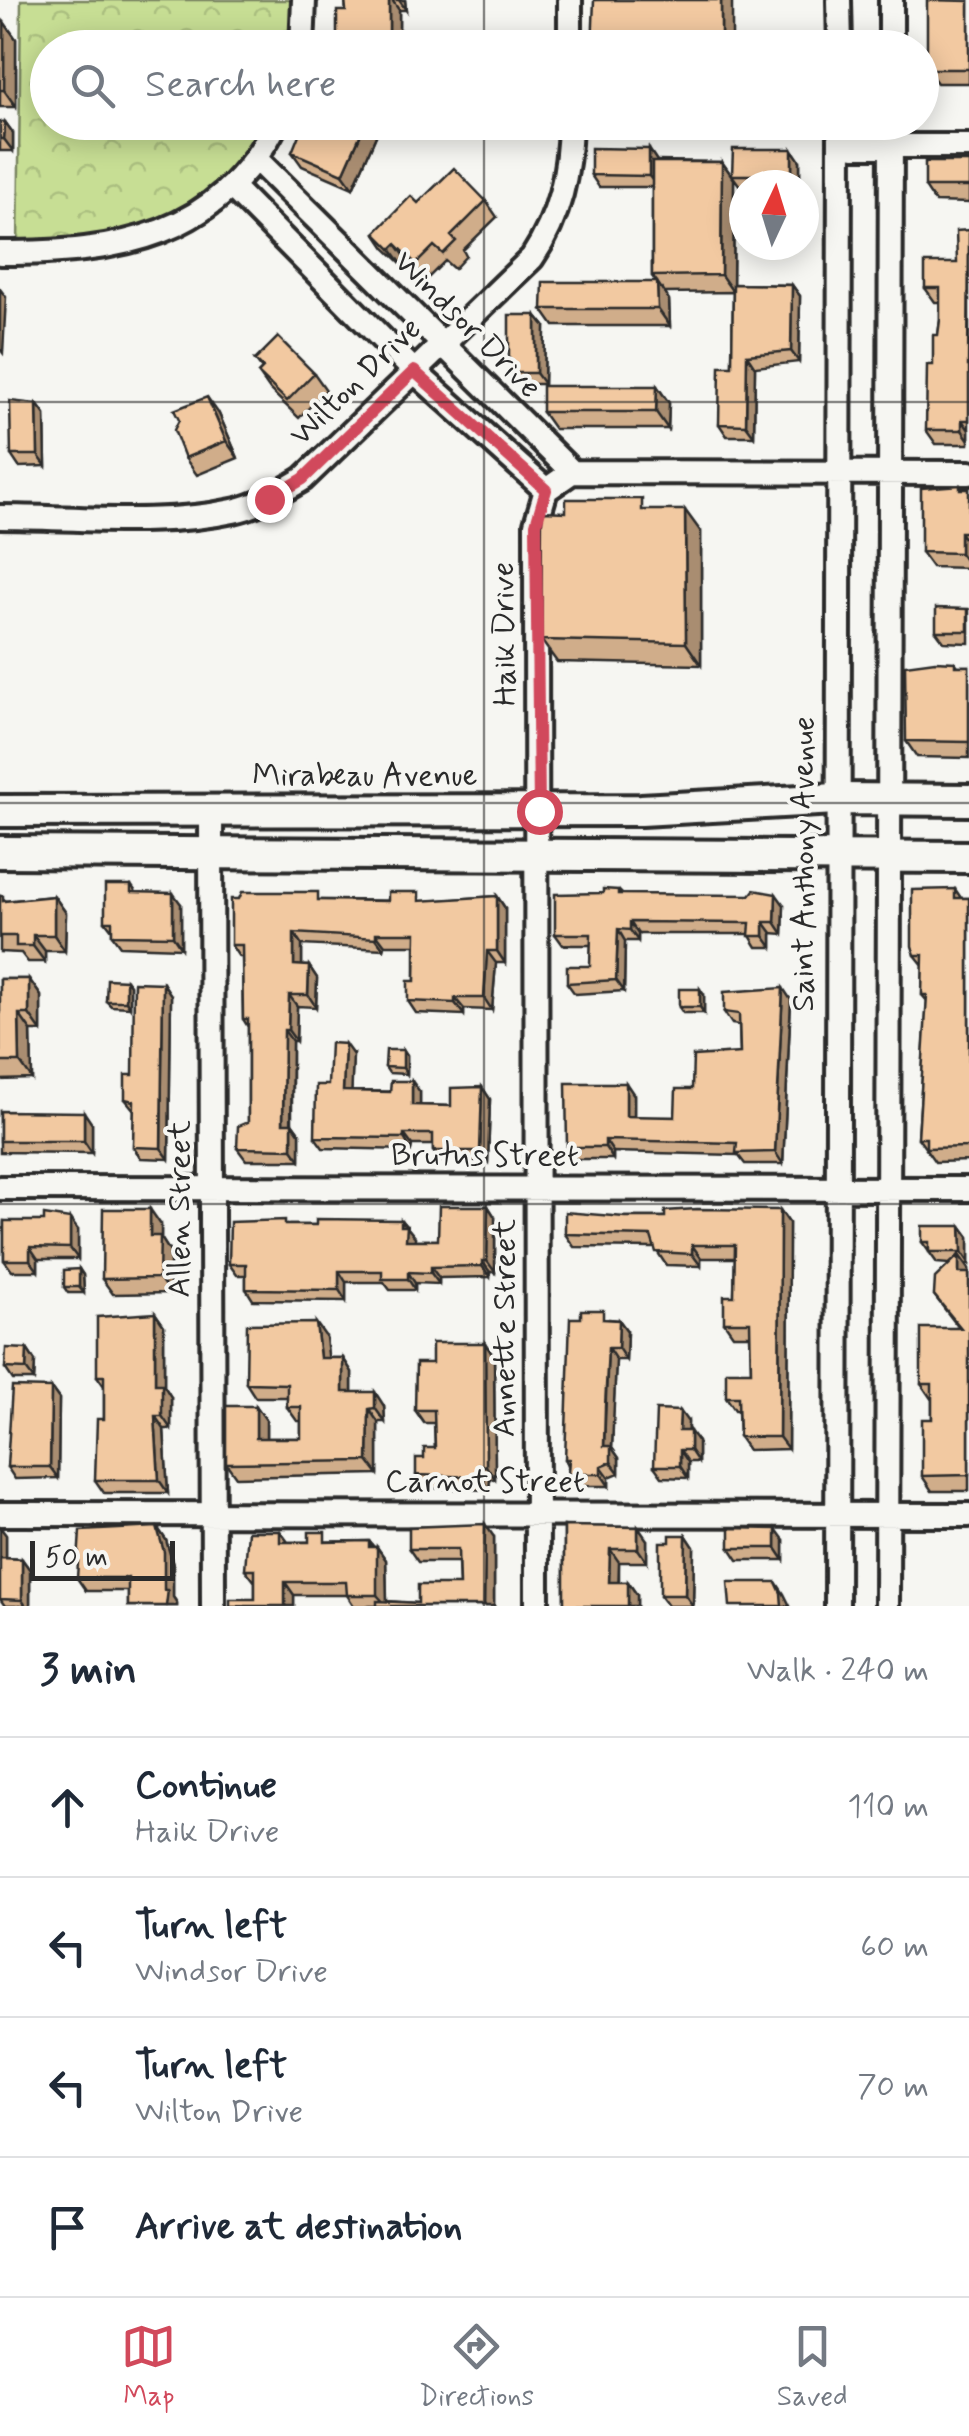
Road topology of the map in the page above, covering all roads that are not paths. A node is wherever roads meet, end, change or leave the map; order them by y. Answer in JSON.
{"nodes":[{"id":1,"x":304,"y":0,"type":"edge"},
{"id":2,"x":570,"y":0,"type":"edge"},
{"id":3,"x":840,"y":0,"type":"edge"},
{"id":4,"x":891,"y":0,"type":"edge"},
{"id":5,"x":303,"y":30,"type":"edge"},
{"id":6,"x":570,"y":30,"type":"edge"},
{"id":7,"x":840,"y":30,"type":"edge"},
{"id":8,"x":891,"y":30,"type":"edge"},
{"id":9,"x":268,"y":140,"type":"edge"},
{"id":10,"x":568,"y":140,"type":"edge"},
{"id":11,"x":840,"y":140,"type":"edge"},
{"id":12,"x":891,"y":140,"type":"edge"},
{"id":13,"x":930,"y":140,"type":"edge"},
{"id":14,"x":969,"y":146,"type":"edge"},
{"id":15,"x":258,"y":161,"type":"junction"},
{"id":16,"x":233,"y":188,"type":"junction"},
{"id":17,"x":0,"y":253,"type":"edge"},
{"id":18,"x":440,"y":345,"type":"junction"},
{"id":19,"x":414,"y":371,"type":"junction"},
{"id":20,"x":572,"y":472,"type":"junction"},
{"id":21,"x":838,"y":473,"type":"junction"},
{"id":22,"x":890,"y":473,"type":"junction"},
{"id":23,"x":969,"y":473,"type":"edge"},
{"id":24,"x":546,"y":490,"type":"junction"},
{"id":25,"x":0,"y":517,"type":"edge"},
{"id":26,"x":836,"y":799,"type":"junction"},
{"id":27,"x":888,"y":799,"type":"junction"},
{"id":28,"x":969,"y":800,"type":"edge"},
{"id":29,"x":0,"y":811,"type":"edge"},
{"id":30,"x":539,"y":811,"type":"junction"},
{"id":31,"x":211,"y":812,"type":"junction"},
{"id":32,"x":538,"y":851,"type":"junction"},
{"id":33,"x":0,"y":852,"type":"edge"},
{"id":34,"x":212,"y":852,"type":"junction"},
{"id":35,"x":969,"y":857,"type":"edge"},
{"id":36,"x":837,"y":858,"type":"junction"},
{"id":37,"x":889,"y":859,"type":"junction"},
{"id":38,"x":0,"y":1188,"type":"edge"},
{"id":39,"x":212,"y":1188,"type":"junction"},
{"id":40,"x":538,"y":1188,"type":"junction"},
{"id":41,"x":837,"y":1189,"type":"junction"},
{"id":42,"x":888,"y":1189,"type":"junction"},
{"id":43,"x":969,"y":1189,"type":"edge"},
{"id":44,"x":0,"y":1514,"type":"edge"},
{"id":45,"x":212,"y":1515,"type":"junction"},
{"id":46,"x":537,"y":1515,"type":"junction"},
{"id":47,"x":837,"y":1515,"type":"junction"},
{"id":48,"x":887,"y":1515,"type":"junction"},
{"id":49,"x":969,"y":1515,"type":"edge"},
{"id":50,"x":212,"y":1606,"type":"edge"},
{"id":51,"x":537,"y":1606,"type":"edge"},
{"id":52,"x":837,"y":1606,"type":"edge"},
{"id":53,"x":887,"y":1606,"type":"edge"}],
"edges":[{"from":1,"to":5,"type":"street"},
{"from":2,"to":6,"type":"street"},
{"from":3,"to":7,"type":"street"},
{"from":4,"to":8,"type":"street"},
{"from":9,"to":15,"type":"street"},
{"from":10,"to":18,"type":"street","name":"Wilton Drive"},
{"from":11,"to":21,"type":"street","name":"Saint Anthony Avenue"},
{"from":12,"to":22,"type":"street"},
{"from":13,"to":14,"type":"street"},
{"from":15,"to":16,"type":"street"},
{"from":15,"to":18,"type":"street","name":"Windsor Drive"},
{"from":16,"to":17,"type":"street"},
{"from":16,"to":19,"type":"street","name":"Windsor Drive"},
{"from":18,"to":19,"type":"street","name":"Wilton Drive"},
{"from":18,"to":20,"type":"street","name":"Windsor Drive"},
{"from":19,"to":24,"type":"street","name":"Windsor Drive"},
{"from":19,"to":25,"type":"street","name":"Wilton Drive"},
{"from":20,"to":21,"type":"street"},
{"from":20,"to":24,"type":"street"},
{"from":21,"to":22,"type":"street"},
{"from":21,"to":26,"type":"street","name":"Saint Anthony Avenue"},
{"from":22,"to":23,"type":"street"},
{"from":22,"to":27,"type":"street"},
{"from":24,"to":30,"type":"street","name":"Haik Drive"},
{"from":26,"to":27,"type":"street","name":"Mirabeau Avenue"},
{"from":26,"to":30,"type":"street","name":"Mirabeau Avenue"},
{"from":26,"to":36,"type":"street","name":"Saint Anthony Avenue"},
{"from":27,"to":28,"type":"street","name":"Mirabeau Avenue"},
{"from":27,"to":37,"type":"street"},
{"from":29,"to":31,"type":"street","name":"Mirabeau Avenue"},
{"from":30,"to":31,"type":"street","name":"Mirabeau Avenue"},
{"from":30,"to":32,"type":"street","name":"Annette Street"},
{"from":31,"to":34,"type":"street","name":"Allen Street"},
{"from":32,"to":34,"type":"street"},
{"from":32,"to":36,"type":"street"},
{"from":32,"to":40,"type":"street","name":"Annette Street"},
{"from":33,"to":34,"type":"street"},
{"from":34,"to":39,"type":"street","name":"Allen Street"},
{"from":35,"to":37,"type":"street"},
{"from":36,"to":37,"type":"street"},
{"from":36,"to":41,"type":"street","name":"Saint Anthony Avenue"},
{"from":37,"to":42,"type":"street"},
{"from":38,"to":39,"type":"street","name":"Brutus Street"},
{"from":39,"to":40,"type":"street","name":"Brutus Street"},
{"from":39,"to":45,"type":"street","name":"Allen Street"},
{"from":40,"to":41,"type":"street","name":"Brutus Street"},
{"from":40,"to":46,"type":"street","name":"Annette Street"},
{"from":41,"to":42,"type":"street","name":"Brutus Street"},
{"from":41,"to":47,"type":"street","name":"Saint Anthony Avenue"},
{"from":42,"to":43,"type":"street","name":"Brutus Street"},
{"from":42,"to":48,"type":"street"},
{"from":44,"to":45,"type":"street","name":"Carnot Street"},
{"from":45,"to":46,"type":"street","name":"Carnot Street"},
{"from":45,"to":50,"type":"street","name":"Allen Street"},
{"from":46,"to":47,"type":"street","name":"Carnot Street"},
{"from":46,"to":51,"type":"street","name":"Annette Street"},
{"from":47,"to":48,"type":"street","name":"Carnot Street"},
{"from":47,"to":52,"type":"street","name":"Saint Anthony Avenue"},
{"from":48,"to":49,"type":"street","name":"Carnot Street"},
{"from":48,"to":53,"type":"street"}]}
